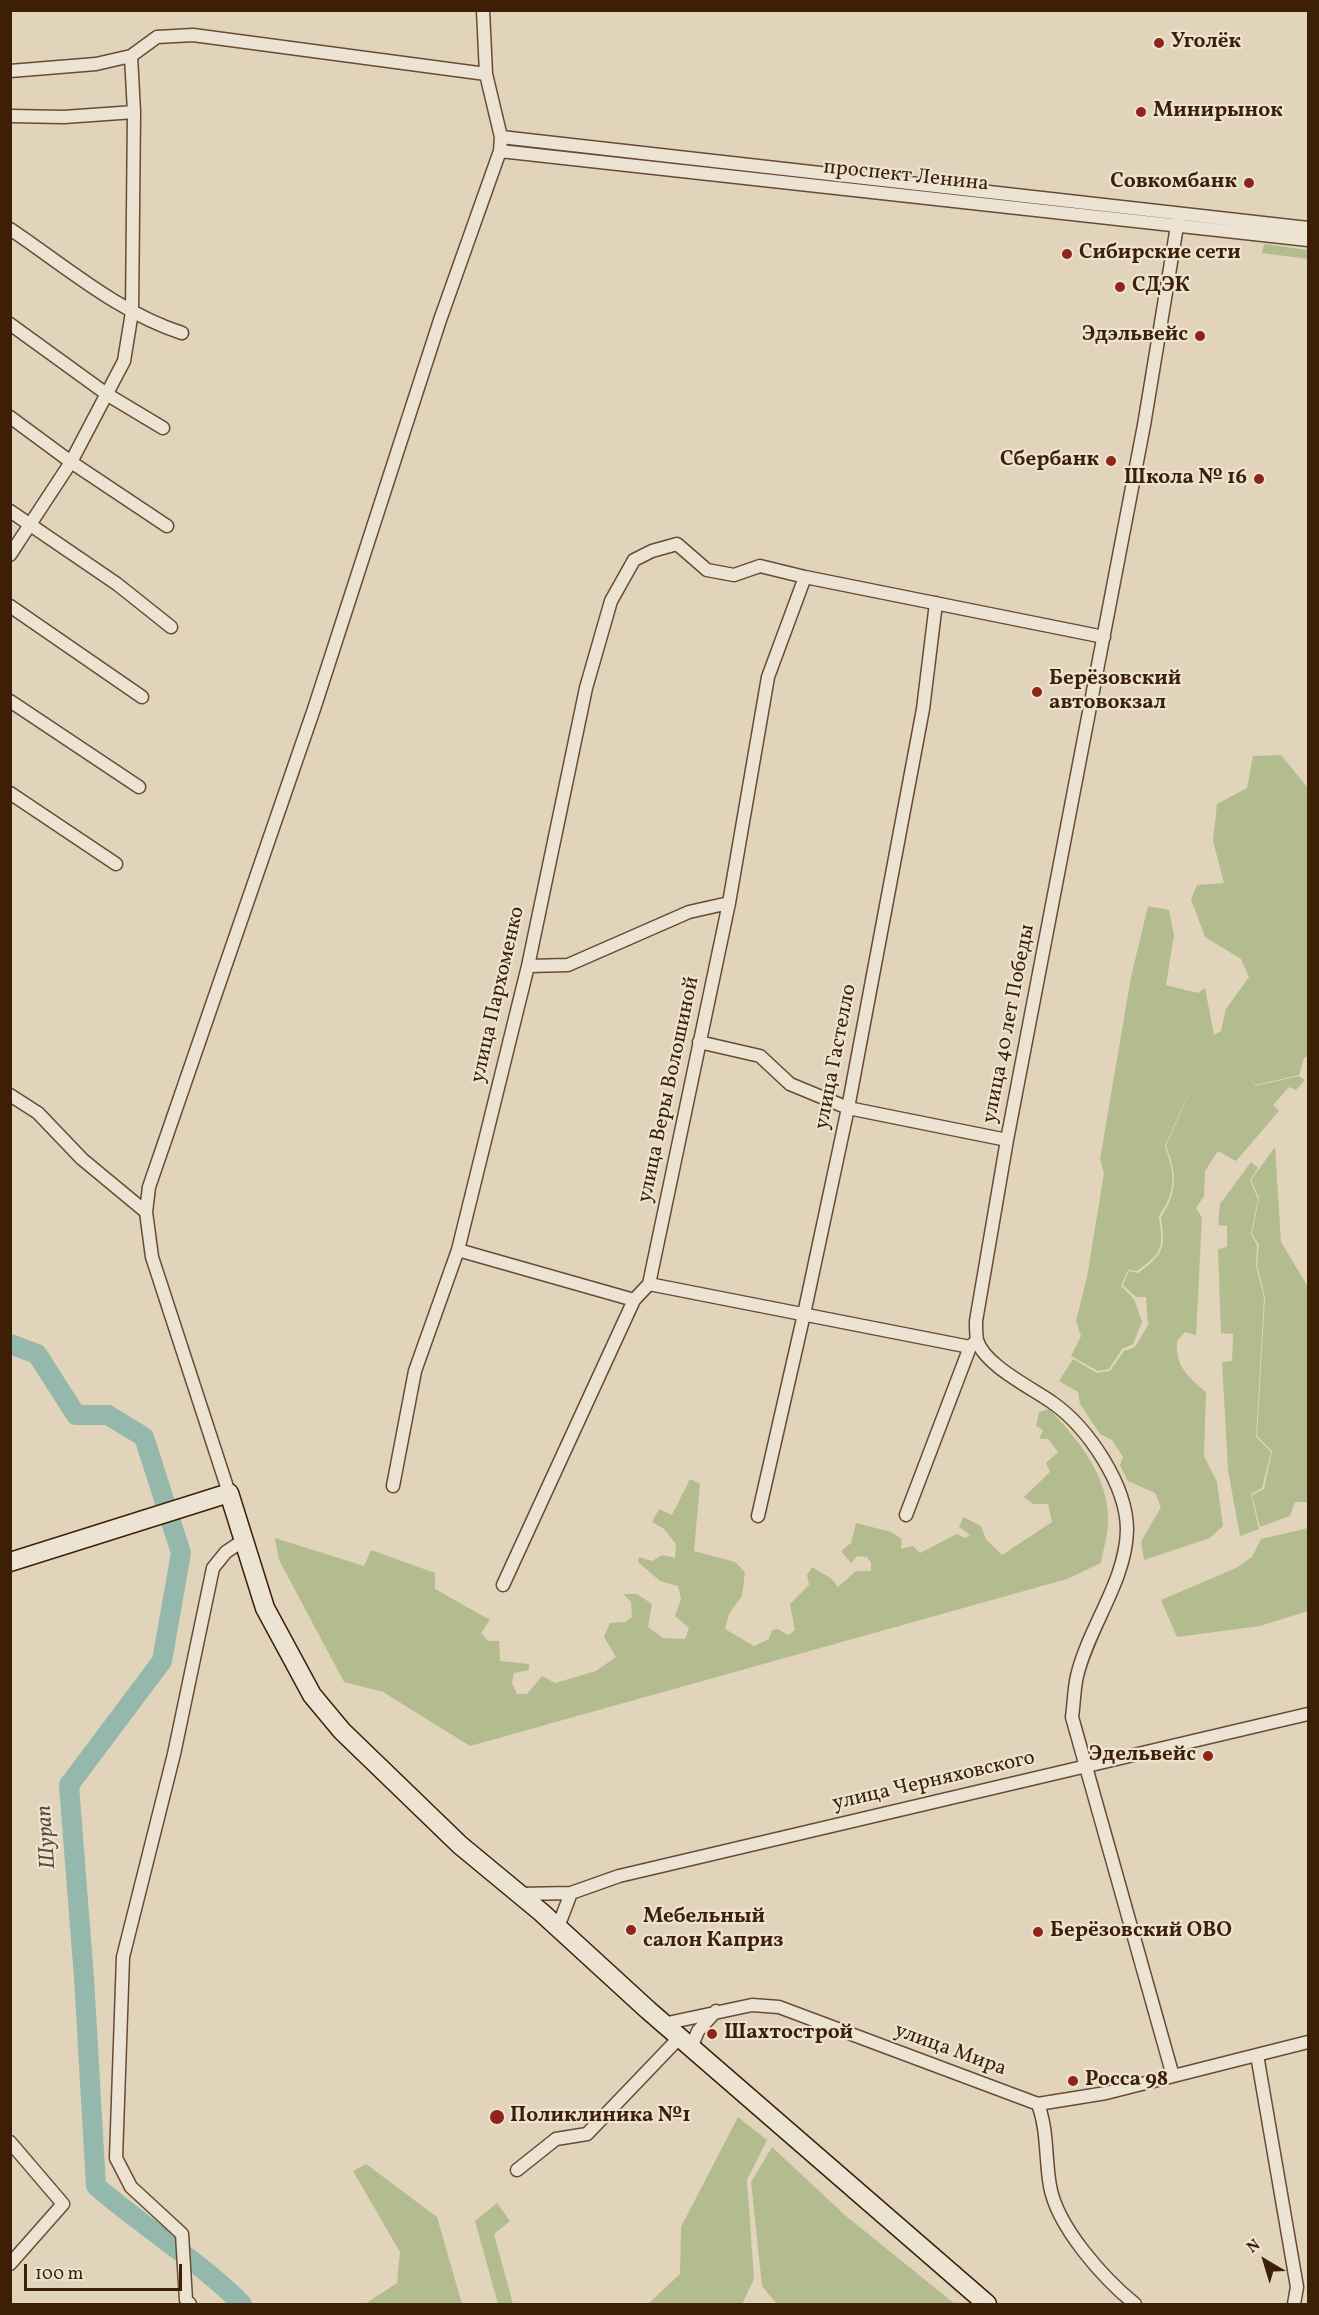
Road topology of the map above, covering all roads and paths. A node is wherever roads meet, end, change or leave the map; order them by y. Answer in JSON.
{"nodes":[{"id":1,"x":483,"y":10,"type":"edge"},
{"id":2,"x":131,"y":56,"type":"junction"},
{"id":3,"x":10,"y":71,"type":"edge"},
{"id":4,"x":486,"y":74,"type":"junction"},
{"id":5,"x":134,"y":112,"type":"junction"},
{"id":6,"x":10,"y":116,"type":"edge"},
{"id":7,"x":501,"y":137,"type":"junction"},
{"id":8,"x":500,"y":151,"type":"junction"},
{"id":9,"x":1179,"y":214,"type":"junction"},
{"id":10,"x":1177,"y":226,"type":"junction"},
{"id":11,"x":1308,"y":228,"type":"edge"},
{"id":12,"x":10,"y":229,"type":"edge"},
{"id":13,"x":1308,"y":240,"type":"edge"},
{"id":14,"x":132,"y":312,"type":"junction"},
{"id":15,"x":10,"y":324,"type":"edge"},
{"id":16,"x":182,"y":333,"type":"dead end"},
{"id":17,"x":108,"y":395,"type":"junction"},
{"id":18,"x":10,"y":417,"type":"edge"},
{"id":19,"x":163,"y":428,"type":"dead end"},
{"id":20,"x":71,"y":462,"type":"junction"},
{"id":21,"x":10,"y":511,"type":"edge"},
{"id":22,"x":31,"y":525,"type":"junction"},
{"id":23,"x":167,"y":526,"type":"dead end"},
{"id":24,"x":10,"y":555,"type":"edge"},
{"id":25,"x":805,"y":578,"type":"junction"},
{"id":26,"x":936,"y":603,"type":"junction"},
{"id":27,"x":10,"y":606,"type":"edge"},
{"id":28,"x":171,"y":627,"type":"dead end"},
{"id":29,"x":1104,"y":638,"type":"junction"},
{"id":30,"x":142,"y":697,"type":"dead end"},
{"id":31,"x":10,"y":701,"type":"edge"},
{"id":32,"x":139,"y":787,"type":"dead end"},
{"id":33,"x":10,"y":793,"type":"edge"},
{"id":34,"x":116,"y":864,"type":"dead end"},
{"id":35,"x":729,"y":903,"type":"junction"},
{"id":36,"x":528,"y":966,"type":"junction"},
{"id":37,"x":699,"y":1042,"type":"junction"},
{"id":38,"x":10,"y":1095,"type":"edge"},
{"id":39,"x":848,"y":1108,"type":"junction"},
{"id":40,"x":1007,"y":1140,"type":"junction"},
{"id":41,"x":146,"y":1212,"type":"junction"},
{"id":42,"x":458,"y":1250,"type":"junction"},
{"id":43,"x":649,"y":1284,"type":"junction"},
{"id":44,"x":634,"y":1300,"type":"junction"},
{"id":45,"x":804,"y":1314,"type":"junction"},
{"id":46,"x":973,"y":1343,"type":"junction"},
{"id":47,"x":393,"y":1486,"type":"dead end"},
{"id":48,"x":229,"y":1493,"type":"junction"},
{"id":49,"x":906,"y":1515,"type":"dead end"},
{"id":50,"x":758,"y":1516,"type":"dead end"},
{"id":51,"x":244,"y":1540,"type":"junction"},
{"id":52,"x":10,"y":1562,"type":"edge"},
{"id":53,"x":503,"y":1585,"type":"dead end"},
{"id":54,"x":1308,"y":1714,"type":"edge"},
{"id":55,"x":1086,"y":1766,"type":"junction"},
{"id":56,"x":571,"y":1893,"type":"junction"},
{"id":57,"x":519,"y":1894,"type":"junction"},
{"id":58,"x":558,"y":1928,"type":"junction"},
{"id":59,"x":716,"y":2011,"type":"junction"},
{"id":60,"x":663,"y":2024,"type":"junction"},
{"id":61,"x":1308,"y":2042,"type":"edge"},
{"id":62,"x":685,"y":2043,"type":"junction"},
{"id":63,"x":1257,"y":2055,"type":"junction"},
{"id":64,"x":1173,"y":2076,"type":"junction"},
{"id":65,"x":1038,"y":2104,"type":"junction"},
{"id":66,"x":10,"y":2142,"type":"edge"},
{"id":67,"x":517,"y":2170,"type":"dead end"},
{"id":68,"x":10,"y":2264,"type":"edge"},
{"id":69,"x":190,"y":2304,"type":"edge"},
{"id":70,"x":987,"y":2304,"type":"edge"},
{"id":71,"x":1135,"y":2304,"type":"edge"},
{"id":72,"x":1294,"y":2304,"type":"edge"}],
"edges":[{"from":1,"to":4,"type":"street"},
{"from":2,"to":3,"type":"street"},
{"from":2,"to":4,"type":"street"},
{"from":2,"to":5,"type":"street"},
{"from":4,"to":7,"type":"street"},
{"from":5,"to":6,"type":"street"},
{"from":5,"to":14,"type":"street"},
{"from":7,"to":8,"type":"street"},
{"from":7,"to":9,"type":"street","name":"проспект Ленина"},
{"from":8,"to":10,"type":"street","name":"проспект Ленина"},
{"from":8,"to":41,"type":"street"},
{"from":9,"to":10,"type":"street","name":"улица 40 лет Победы"},
{"from":9,"to":11,"type":"street","name":"проспект Ленина"},
{"from":10,"to":13,"type":"street","name":"проспект Ленина"},
{"from":10,"to":29,"type":"street","name":"улица 40 лет Победы"},
{"from":12,"to":14,"type":"street"},
{"from":14,"to":16,"type":"street"},
{"from":14,"to":17,"type":"street"},
{"from":15,"to":17,"type":"street"},
{"from":17,"to":19,"type":"street"},
{"from":17,"to":20,"type":"street"},
{"from":18,"to":20,"type":"street"},
{"from":20,"to":22,"type":"street"},
{"from":20,"to":23,"type":"street"},
{"from":21,"to":22,"type":"street"},
{"from":22,"to":24,"type":"street"},
{"from":22,"to":28,"type":"street"},
{"from":25,"to":26,"type":"street"},
{"from":25,"to":35,"type":"street","name":"улица Веры Волошиной"},
{"from":25,"to":36,"type":"street","name":"улица Пархоменко"},
{"from":26,"to":29,"type":"street"},
{"from":26,"to":39,"type":"street","name":"улица Гастелло"},
{"from":27,"to":30,"type":"street"},
{"from":29,"to":40,"type":"street","name":"улица 40 лет Победы"},
{"from":31,"to":32,"type":"street"},
{"from":33,"to":34,"type":"street"},
{"from":35,"to":36,"type":"street"},
{"from":35,"to":37,"type":"street","name":"улица Веры Волошиной"},
{"from":36,"to":42,"type":"street","name":"улица Пархоменко"},
{"from":37,"to":39,"type":"street"},
{"from":37,"to":43,"type":"street","name":"улица Веры Волошиной"},
{"from":38,"to":41,"type":"street"},
{"from":39,"to":40,"type":"street"},
{"from":39,"to":45,"type":"street","name":"улица Гастелло"},
{"from":40,"to":46,"type":"street","name":"улица 40 лет Победы"},
{"from":41,"to":48,"type":"street"},
{"from":42,"to":44,"type":"street"},
{"from":42,"to":47,"type":"street","name":"улица Пархоменко"},
{"from":43,"to":44,"type":"street"},
{"from":43,"to":45,"type":"street"},
{"from":44,"to":53,"type":"street"},
{"from":45,"to":46,"type":"street"},
{"from":45,"to":50,"type":"street","name":"улица Гастелло"},
{"from":46,"to":49,"type":"street","name":"улица 40 лет Победы"},
{"from":46,"to":55,"type":"street"},
{"from":48,"to":51,"type":"main road"},
{"from":48,"to":52,"type":"main road"},
{"from":51,"to":57,"type":"main road"},
{"from":51,"to":69,"type":"street"},
{"from":54,"to":55,"type":"street","name":"улица Черняховского"},
{"from":55,"to":56,"type":"street","name":"улица Черняховского"},
{"from":55,"to":64,"type":"street"},
{"from":56,"to":57,"type":"street","name":"улица Черняховского"},
{"from":56,"to":58,"type":"street"},
{"from":57,"to":58,"type":"main road"},
{"from":58,"to":60,"type":"main road"},
{"from":59,"to":60,"type":"street","name":"улица Мира"},
{"from":59,"to":62,"type":"street"},
{"from":59,"to":65,"type":"street","name":"улица Мира"},
{"from":60,"to":62,"type":"main road"},
{"from":61,"to":63,"type":"street","name":"улица Мира"},
{"from":62,"to":67,"type":"street"},
{"from":62,"to":70,"type":"main road"},
{"from":63,"to":64,"type":"street","name":"улица Мира"},
{"from":63,"to":72,"type":"street"},
{"from":64,"to":65,"type":"street","name":"улица Мира"},
{"from":65,"to":71,"type":"street"},
{"from":66,"to":68,"type":"street"}]}
